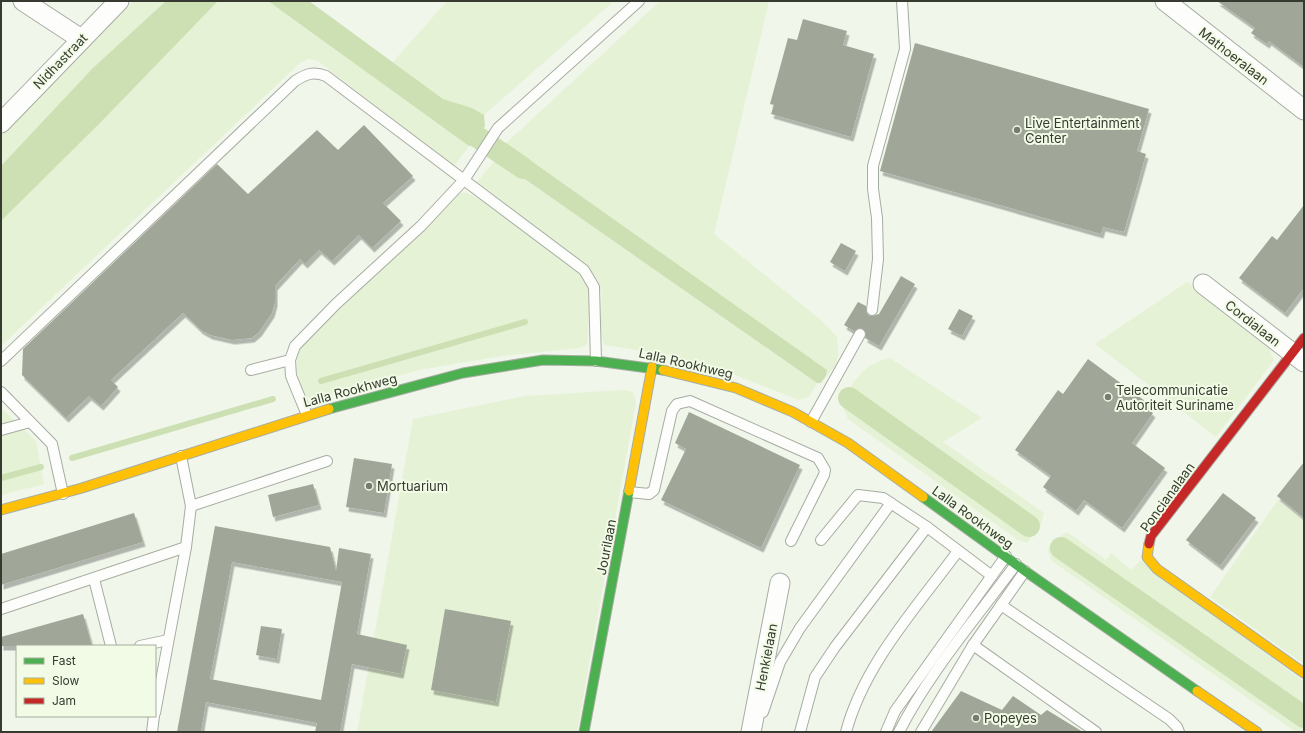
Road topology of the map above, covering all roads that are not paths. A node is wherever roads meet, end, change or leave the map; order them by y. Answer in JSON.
{"nodes":[{"id":1,"x":23,"y":1,"type":"edge"},
{"id":2,"x":119,"y":1,"type":"edge"},
{"id":3,"x":639,"y":1,"type":"edge"},
{"id":4,"x":902,"y":1,"type":"edge"},
{"id":5,"x":1165,"y":1,"type":"edge"},
{"id":6,"x":81,"y":39,"type":"junction"},
{"id":7,"x":1304,"y":110,"type":"edge"},
{"id":8,"x":1,"y":123,"type":"edge"},
{"id":9,"x":464,"y":180,"type":"junction"},
{"id":10,"x":1203,"y":284,"type":"dead end"},
{"id":11,"x":872,"y":310,"type":"dead end"},
{"id":12,"x":860,"y":334,"type":"dead end"},
{"id":13,"x":1304,"y":338,"type":"edge"},
{"id":14,"x":1298,"y":358,"type":"edge"},
{"id":15,"x":290,"y":360,"type":"junction"},
{"id":16,"x":1,"y":361,"type":"edge"},
{"id":17,"x":596,"y":361,"type":"junction"},
{"id":18,"x":652,"y":366,"type":"junction"},
{"id":19,"x":251,"y":370,"type":"dead end"},
{"id":20,"x":1,"y":392,"type":"edge"},
{"id":21,"x":307,"y":415,"type":"junction"},
{"id":22,"x":30,"y":422,"type":"junction"},
{"id":23,"x":811,"y":422,"type":"junction"},
{"id":24,"x":1,"y":430,"type":"edge"},
{"id":25,"x":181,"y":456,"type":"junction"},
{"id":26,"x":327,"y":461,"type":"dead end"},
{"id":27,"x":629,"y":492,"type":"junction"},
{"id":28,"x":63,"y":494,"type":"junction"},
{"id":29,"x":891,"y":504,"type":"junction"},
{"id":30,"x":191,"y":506,"type":"junction"},
{"id":31,"x":1,"y":510,"type":"edge"},
{"id":32,"x":928,"y":527,"type":"junction"},
{"id":33,"x":821,"y":540,"type":"dead end"},
{"id":34,"x":791,"y":542,"type":"dead end"},
{"id":35,"x":186,"y":547,"type":"junction"},
{"id":36,"x":958,"y":551,"type":"junction"},
{"id":37,"x":1006,"y":556,"type":"junction"},
{"id":38,"x":1016,"y":564,"type":"junction"},
{"id":39,"x":1025,"y":571,"type":"junction"},
{"id":40,"x":992,"y":576,"type":"junction"},
{"id":41,"x":94,"y":579,"type":"junction"},
{"id":42,"x":780,"y":583,"type":"dead end"},
{"id":43,"x":1001,"y":605,"type":"junction"},
{"id":44,"x":1,"y":609,"type":"edge"},
{"id":45,"x":168,"y":640,"type":"junction"},
{"id":46,"x":111,"y":645,"type":"edge"},
{"id":47,"x":145,"y":645,"type":"edge"},
{"id":48,"x":973,"y":645,"type":"junction"},
{"id":49,"x":1304,"y":673,"type":"edge"},
{"id":50,"x":156,"y":709,"type":"edge"},
{"id":51,"x":155,"y":717,"type":"edge"},
{"id":52,"x":1242,"y":721,"type":"junction"},
{"id":53,"x":152,"y":732,"type":"edge"},
{"id":54,"x":584,"y":732,"type":"edge"},
{"id":55,"x":751,"y":732,"type":"edge"},
{"id":56,"x":759,"y":732,"type":"edge"},
{"id":57,"x":800,"y":732,"type":"edge"},
{"id":58,"x":846,"y":732,"type":"edge"},
{"id":59,"x":886,"y":732,"type":"edge"},
{"id":60,"x":899,"y":732,"type":"edge"},
{"id":61,"x":922,"y":732,"type":"edge"},
{"id":62,"x":1096,"y":732,"type":"edge"},
{"id":63,"x":1178,"y":732,"type":"edge"},
{"id":64,"x":1235,"y":732,"type":"edge"},
{"id":65,"x":1257,"y":732,"type":"edge"}],
"edges":[{"from":1,"to":6,"type":"street"},
{"from":2,"to":6,"type":"street","name":"Nidhastraat"},
{"from":3,"to":9,"type":"lane"},
{"from":4,"to":11,"type":"lane"},
{"from":5,"to":7,"type":"street","name":"Mathoeralaan"},
{"from":6,"to":8,"type":"street","name":"Nidhastraat"},
{"from":9,"to":15,"type":"lane"},
{"from":9,"to":16,"type":"lane"},
{"from":9,"to":17,"type":"lane"},
{"from":10,"to":14,"type":"street","name":"Cordialaan"},
{"from":12,"to":23,"type":"lane"},
{"from":13,"to":14,"type":"street","name":"Poncianalaan"},
{"from":14,"to":49,"type":"street","name":"Poncianalaan"},
{"from":15,"to":19,"type":"lane"},
{"from":15,"to":21,"type":"lane"},
{"from":17,"to":18,"type":"street","name":"Lalla Rookhweg"},
{"from":17,"to":21,"type":"street","name":"Lalla Rookhweg"},
{"from":18,"to":23,"type":"street","name":"Lalla Rookhweg"},
{"from":18,"to":27,"type":"street","name":"Jourilaan"},
{"from":20,"to":22,"type":"lane"},
{"from":21,"to":25,"type":"street","name":"Lalla Rookhweg"},
{"from":22,"to":24,"type":"lane"},
{"from":22,"to":28,"type":"lane"},
{"from":23,"to":37,"type":"street","name":"Lalla Rookhweg"},
{"from":25,"to":28,"type":"street","name":"Lalla Rookhweg"},
{"from":25,"to":30,"type":"lane"},
{"from":26,"to":30,"type":"lane"},
{"from":27,"to":34,"type":"lane"},
{"from":27,"to":54,"type":"street","name":"Jourilaan"},
{"from":28,"to":31,"type":"street","name":"Lalla Rookhweg"},
{"from":29,"to":32,"type":"lane"},
{"from":29,"to":33,"type":"lane"},
{"from":29,"to":56,"type":"lane"},
{"from":30,"to":35,"type":"lane"},
{"from":32,"to":36,"type":"lane"},
{"from":32,"to":57,"type":"lane"},
{"from":35,"to":41,"type":"lane"},
{"from":35,"to":45,"type":"lane"},
{"from":36,"to":40,"type":"lane"},
{"from":36,"to":58,"type":"lane"},
{"from":37,"to":38,"type":"street","name":"Lalla Rookhweg"},
{"from":37,"to":40,"type":"lane"},
{"from":38,"to":39,"type":"street","name":"Lalla Rookhweg"},
{"from":38,"to":60,"type":"lane"},
{"from":39,"to":43,"type":"lane"},
{"from":39,"to":52,"type":"street","name":"Lalla Rookhweg"},
{"from":40,"to":59,"type":"lane"},
{"from":41,"to":44,"type":"lane"},
{"from":41,"to":46,"type":"lane"},
{"from":42,"to":55,"type":"street","name":"Henkielaan"},
{"from":43,"to":48,"type":"lane"},
{"from":43,"to":63,"type":"lane"},
{"from":45,"to":47,"type":"lane"},
{"from":45,"to":50,"type":"lane"},
{"from":48,"to":61,"type":"lane"},
{"from":48,"to":62,"type":"lane"},
{"from":51,"to":53,"type":"lane"},
{"from":52,"to":64,"type":"lane"},
{"from":52,"to":65,"type":"street","name":"Lalla Rookhweg"}]}
